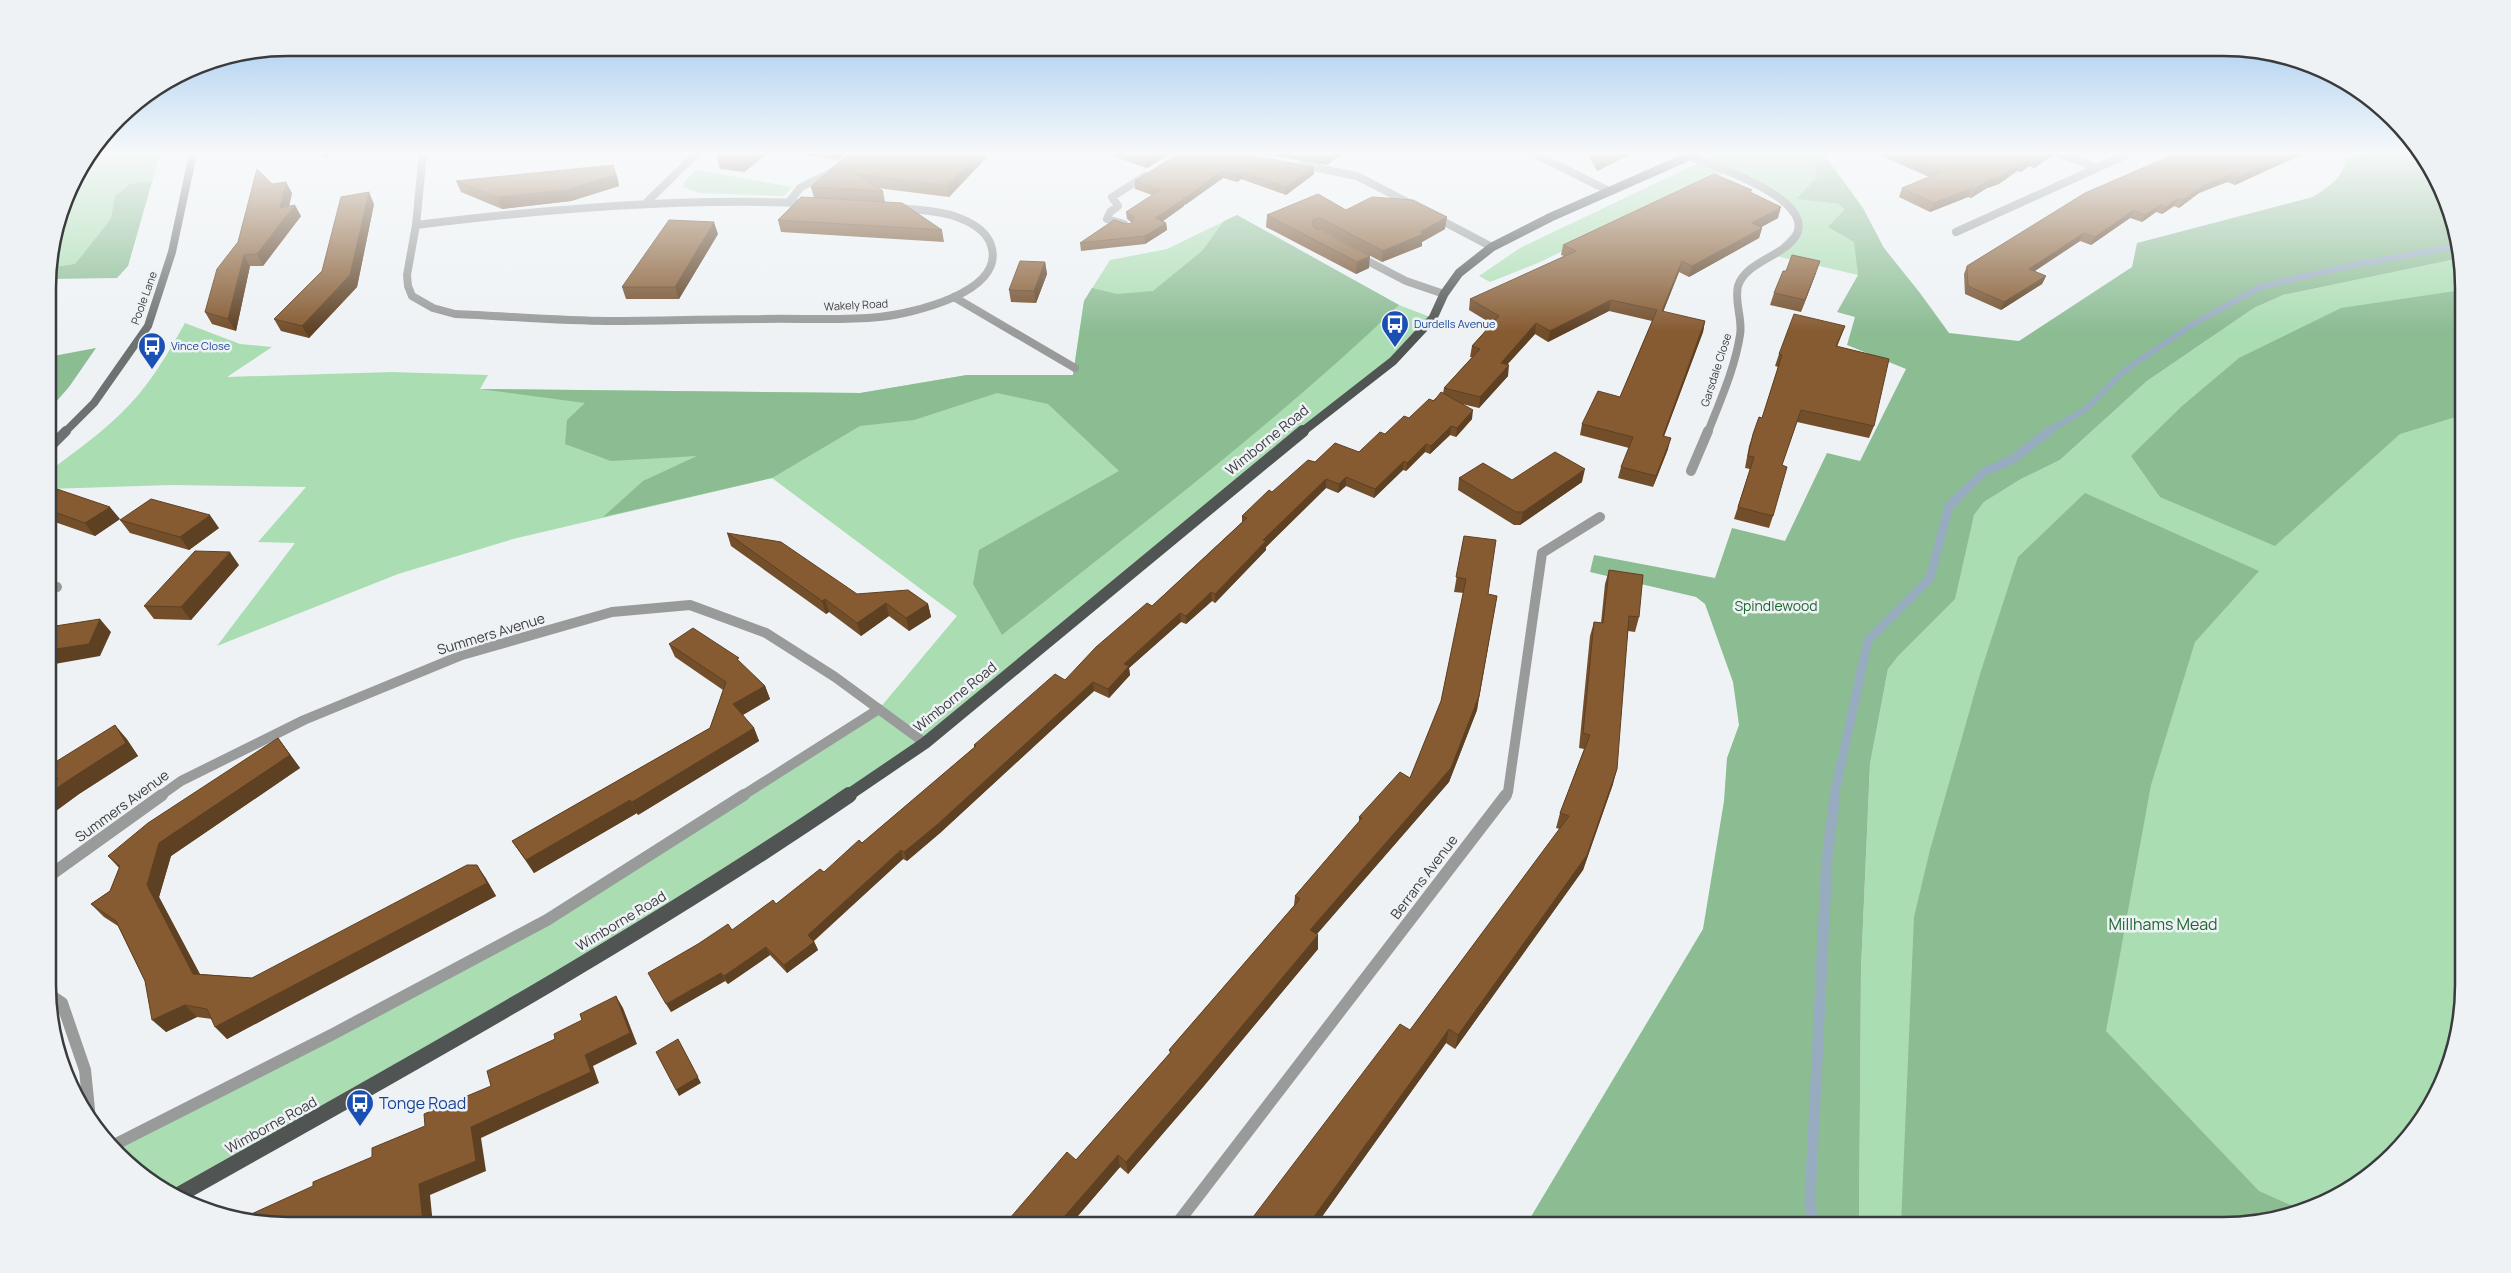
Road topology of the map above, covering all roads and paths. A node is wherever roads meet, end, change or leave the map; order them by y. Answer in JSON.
{"nodes":[{"id":1,"x":180,"y":213,"type":"edge"},
{"id":2,"x":417,"y":213,"type":"edge"},
{"id":3,"x":515,"y":213,"type":"edge"},
{"id":4,"x":946,"y":213,"type":"edge"},
{"id":5,"x":1109,"y":213,"type":"edge"},
{"id":6,"x":1429,"y":213,"type":"edge"},
{"id":7,"x":1559,"y":213,"type":"edge"},
{"id":8,"x":1794,"y":213,"type":"edge"},
{"id":9,"x":1996,"y":213,"type":"edge"},
{"id":10,"x":416,"y":225,"type":"junction"},
{"id":11,"x":1129,"y":226,"type":"edge"},
{"id":12,"x":1956,"y":232,"type":"dead end"},
{"id":13,"x":1492,"y":247,"type":"junction"},
{"id":14,"x":1352,"y":253,"type":"edge"},
{"id":15,"x":1444,"y":294,"type":"junction"},
{"id":16,"x":954,"y":297,"type":"junction"},
{"id":17,"x":1075,"y":368,"type":"dead end"},
{"id":18,"x":56,"y":441,"type":"edge"},
{"id":19,"x":1691,"y":471,"type":"dead end"},
{"id":20,"x":1600,"y":517,"type":"dead end"},
{"id":21,"x":879,"y":709,"type":"junction"},
{"id":22,"x":925,"y":743,"type":"junction"},
{"id":23,"x":56,"y":871,"type":"edge"},
{"id":24,"x":57,"y":1000,"type":"edge"},
{"id":25,"x":88,"y":1103,"type":"edge"},
{"id":26,"x":118,"y":1142,"type":"edge"},
{"id":27,"x":184,"y":1192,"type":"edge"},
{"id":28,"x":1182,"y":1217,"type":"edge"}],
"edges":[{"from":1,"to":18,"type":"street","name":"Poole Lane"},
{"from":2,"to":10,"type":"street","name":"Wakely Road"},
{"from":3,"to":10,"type":"street"},
{"from":4,"to":16,"type":"street","name":"Wakely Road"},
{"from":5,"to":11,"type":"street"},
{"from":6,"to":13,"type":"street"},
{"from":7,"to":13,"type":"main road","name":"Wimborne Road"},
{"from":8,"to":19,"type":"street","name":"Garsdale Close"},
{"from":9,"to":12,"type":"street"},
{"from":10,"to":16,"type":"street","name":"Wakely Road"},
{"from":13,"to":15,"type":"main road","name":"Wimborne Road"},
{"from":14,"to":15,"type":"street"},
{"from":15,"to":22,"type":"main road","name":"Wimborne Road"},
{"from":16,"to":17,"type":"street"},
{"from":20,"to":28,"type":"street","name":"Berrans Avenue"},
{"from":21,"to":22,"type":"street","name":"Summers Avenue"},
{"from":21,"to":23,"type":"street","name":"Summers Avenue"},
{"from":21,"to":26,"type":"street"},
{"from":22,"to":27,"type":"main road","name":"Wimborne Road"},
{"from":24,"to":25,"type":"street"}]}
